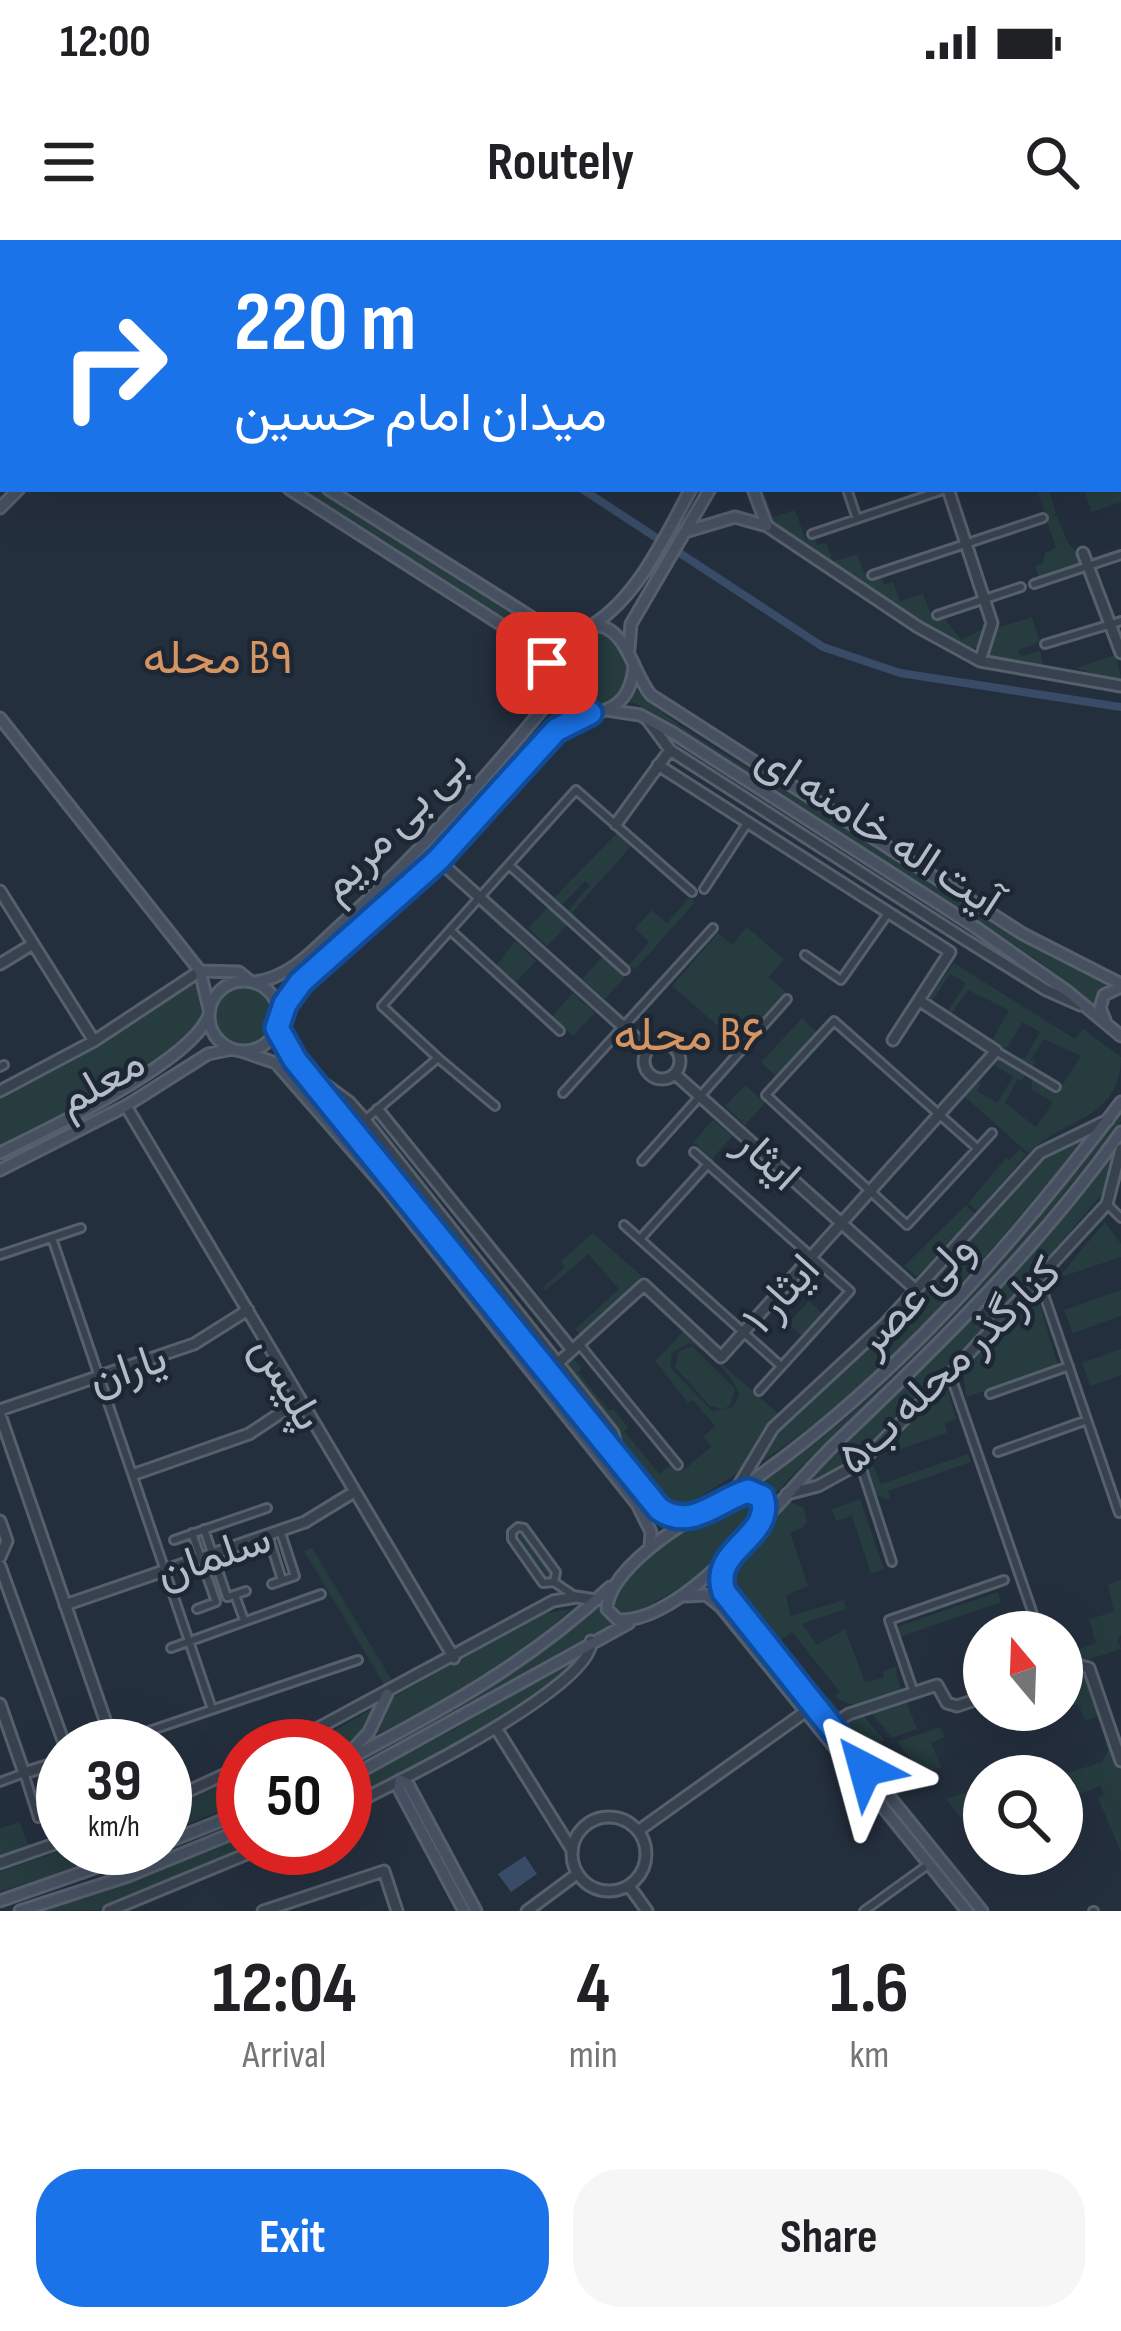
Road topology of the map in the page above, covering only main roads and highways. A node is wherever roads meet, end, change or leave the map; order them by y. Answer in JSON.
{"nodes":[{"id":1,"x":295,"y":492,"type":"edge"},
{"id":2,"x":333,"y":492,"type":"edge"},
{"id":3,"x":689,"y":492,"type":"edge"},
{"id":4,"x":708,"y":492,"type":"edge"},
{"id":5,"x":754,"y":492,"type":"edge"},
{"id":6,"x":688,"y":531,"type":"junction"},
{"id":7,"x":593,"y":625,"type":"junction"},
{"id":8,"x":570,"y":631,"type":"junction"},
{"id":9,"x":629,"y":649,"type":"junction"},
{"id":10,"x":547,"y":663,"type":"junction"},
{"id":11,"x":634,"y":664,"type":"junction"},
{"id":12,"x":550,"y":685,"type":"junction"},
{"id":13,"x":606,"y":710,"type":"junction"},
{"id":14,"x":590,"y":713,"type":"junction"},
{"id":15,"x":0,"y":718,"type":"edge"},
{"id":16,"x":200,"y":971,"type":"junction"},
{"id":17,"x":290,"y":971,"type":"junction"},
{"id":18,"x":252,"y":982,"type":"junction"},
{"id":19,"x":301,"y":982,"type":"junction"},
{"id":20,"x":1121,"y":986,"type":"edge"},
{"id":21,"x":209,"y":1012,"type":"junction"},
{"id":22,"x":278,"y":1022,"type":"junction"},
{"id":23,"x":1107,"y":1025,"type":"junction"},
{"id":24,"x":1121,"y":1036,"type":"edge"},
{"id":25,"x":237,"y":1050,"type":"junction"},
{"id":26,"x":170,"y":1057,"type":"junction"},
{"id":27,"x":298,"y":1064,"type":"junction"},
{"id":28,"x":282,"y":1070,"type":"junction"},
{"id":29,"x":180,"y":1072,"type":"junction"},
{"id":30,"x":1121,"y":1102,"type":"edge"},
{"id":31,"x":1121,"y":1132,"type":"edge"},
{"id":32,"x":0,"y":1153,"type":"edge"},
{"id":33,"x":0,"y":1169,"type":"edge"},
{"id":34,"x":448,"y":1258,"type":"junction"},
{"id":35,"x":729,"y":1496,"type":"junction"},
{"id":36,"x":669,"y":1516,"type":"junction"},
{"id":37,"x":693,"y":1518,"type":"junction"},
{"id":38,"x":758,"y":1527,"type":"junction"},
{"id":39,"x":651,"y":1532,"type":"junction"},
{"id":40,"x":649,"y":1551,"type":"junction"},
{"id":41,"x":724,"y":1561,"type":"junction"},
{"id":42,"x":618,"y":1579,"type":"junction"},
{"id":43,"x":724,"y":1592,"type":"junction"},
{"id":44,"x":712,"y":1598,"type":"junction"},
{"id":45,"x":674,"y":1599,"type":"junction"},
{"id":46,"x":638,"y":1619,"type":"junction"},
{"id":47,"x":387,"y":1694,"type":"road end"},
{"id":48,"x":372,"y":1726,"type":"edge"},
{"id":49,"x":372,"y":1746,"type":"edge"},
{"id":50,"x":372,"y":1765,"type":"edge"},
{"id":51,"x":883,"y":1799,"type":"junction"},
{"id":52,"x":75,"y":1875,"type":"edge"},
{"id":53,"x":127,"y":1875,"type":"edge"},
{"id":54,"x":0,"y":1901,"type":"edge"},
{"id":55,"x":20,"y":1911,"type":"edge"},
{"id":56,"x":464,"y":1911,"type":"edge"},
{"id":57,"x":476,"y":1911,"type":"edge"},
{"id":58,"x":967,"y":1911,"type":"edge"},
{"id":59,"x":982,"y":1911,"type":"edge"}],
"edges":[{"from":1,"to":10,"type":"main road"},
{"from":2,"to":8,"type":"main road"},
{"from":3,"to":7,"type":"main road"},
{"from":4,"to":6,"type":"main road"},
{"from":5,"to":6,"type":"main road"},
{"from":6,"to":9,"type":"main road"},
{"from":7,"to":8,"type":"main road"},
{"from":7,"to":9,"type":"main road"},
{"from":8,"to":10,"type":"main road"},
{"from":9,"to":11,"type":"main road"},
{"from":10,"to":12,"type":"main road"},
{"from":11,"to":13,"type":"main road"},
{"from":11,"to":20,"type":"main road","name":"آیت اله خامنه ای"},
{"from":12,"to":14,"type":"main road"},
{"from":12,"to":17,"type":"main road","name":"بی بی مریم"},
{"from":13,"to":14,"type":"main road"},
{"from":13,"to":23,"type":"main road","name":"آیت اله خامنه ای"},
{"from":14,"to":19,"type":"main road"},
{"from":15,"to":16,"type":"main road"},
{"from":16,"to":18,"type":"main road"},
{"from":16,"to":21,"type":"main road"},
{"from":17,"to":18,"type":"main road","name":"بی بی مریم"},
{"from":17,"to":19,"type":"main road"},
{"from":18,"to":21,"type":"main road"},
{"from":18,"to":22,"type":"main road"},
{"from":19,"to":22,"type":"main road"},
{"from":20,"to":23,"type":"main road"},
{"from":21,"to":25,"type":"main road"},
{"from":21,"to":26,"type":"main road","name":"معلم"},
{"from":22,"to":25,"type":"main road"},
{"from":22,"to":27,"type":"main road"},
{"from":23,"to":24,"type":"main road","name":"آیت اله خامنه ای"},
{"from":25,"to":28,"type":"main road"},
{"from":25,"to":29,"type":"main road","name":"معلم"},
{"from":26,"to":29,"type":"main road"},
{"from":26,"to":32,"type":"main road","name":"معلم"},
{"from":27,"to":28,"type":"main road"},
{"from":27,"to":34,"type":"main road"},
{"from":28,"to":34,"type":"main road"},
{"from":29,"to":33,"type":"main road","name":"معلم"},
{"from":30,"to":35,"type":"main road","name":"ولی عصر"},
{"from":31,"to":38,"type":"main road","name":"ولی عصر"},
{"from":34,"to":36,"type":"main road"},
{"from":34,"to":39,"type":"main road"},
{"from":35,"to":37,"type":"main road","name":"ولی عصر"},
{"from":35,"to":38,"type":"main road"},
{"from":36,"to":37,"type":"main road"},
{"from":36,"to":39,"type":"main road"},
{"from":37,"to":40,"type":"main road","name":"ولی عصر"},
{"from":38,"to":41,"type":"main road","name":"ولی عصر"},
{"from":39,"to":40,"type":"main road"},
{"from":40,"to":42,"type":"main road","name":"ولی عصر"},
{"from":41,"to":43,"type":"main road"},
{"from":41,"to":45,"type":"main road","name":"ولی عصر"},
{"from":42,"to":46,"type":"main road"},
{"from":42,"to":49,"type":"main road"},
{"from":43,"to":44,"type":"main road"},
{"from":43,"to":51,"type":"main road"},
{"from":44,"to":45,"type":"main road"},
{"from":44,"to":51,"type":"main road"},
{"from":45,"to":46,"type":"main road","name":"ولی عصر"},
{"from":46,"to":50,"type":"main road"},
{"from":47,"to":48,"type":"main road"},
{"from":51,"to":58,"type":"main road"},
{"from":51,"to":59,"type":"main road"},
{"from":52,"to":54,"type":"main road"},
{"from":53,"to":55,"type":"main road"},
{"from":56,"to":57,"type":"main road"}]}
